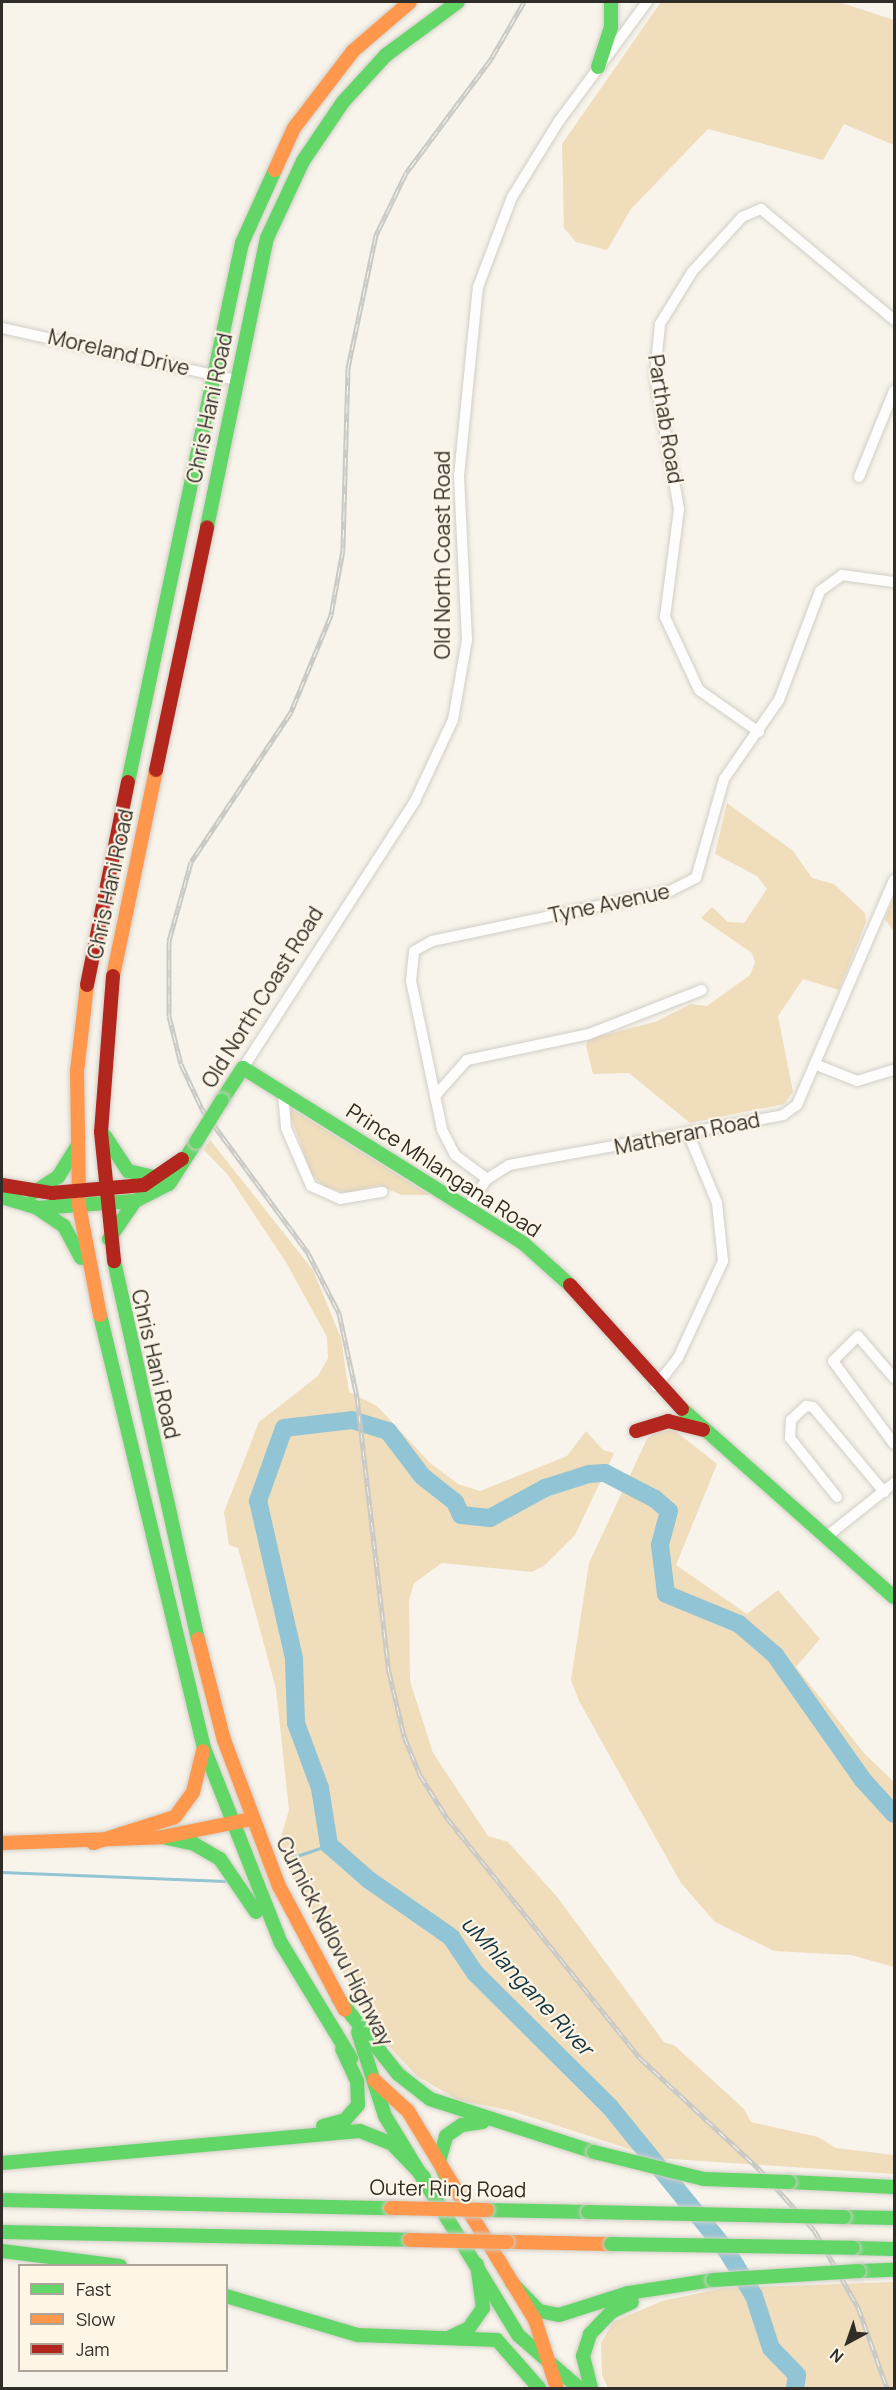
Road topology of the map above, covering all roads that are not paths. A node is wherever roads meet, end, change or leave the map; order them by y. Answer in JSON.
{"nodes":[{"id":1,"x":410,"y":2,"type":"edge"},
{"id":2,"x":458,"y":2,"type":"edge"},
{"id":3,"x":611,"y":2,"type":"edge"},
{"id":4,"x":647,"y":2,"type":"edge"},
{"id":5,"x":598,"y":67,"type":"junction"},
{"id":6,"x":894,"y":320,"type":"edge"},
{"id":7,"x":2,"y":328,"type":"edge"},
{"id":8,"x":211,"y":373,"type":"junction"},
{"id":9,"x":236,"y":380,"type":"junction"},
{"id":10,"x":894,"y":391,"type":"edge"},
{"id":11,"x":859,"y":477,"type":"dead end"},
{"id":12,"x":894,"y":582,"type":"edge"},
{"id":13,"x":759,"y":732,"type":"junction"},
{"id":14,"x":894,"y":880,"type":"edge"},
{"id":15,"x":702,"y":990,"type":"dead end"},
{"id":16,"x":817,"y":1065,"type":"junction"},
{"id":17,"x":243,"y":1068,"type":"junction"},
{"id":18,"x":894,"y":1070,"type":"edge"},
{"id":19,"x":283,"y":1093,"type":"junction"},
{"id":20,"x":435,"y":1096,"type":"junction"},
{"id":21,"x":102,"y":1123,"type":"junction"},
{"id":22,"x":688,"y":1133,"type":"junction"},
{"id":23,"x":77,"y":1145,"type":"junction"},
{"id":24,"x":193,"y":1148,"type":"junction"},
{"id":25,"x":158,"y":1178,"type":"junction"},
{"id":26,"x":487,"y":1179,"type":"junction"},
{"id":27,"x":2,"y":1185,"type":"edge"},
{"id":28,"x":382,"y":1192,"type":"dead end"},
{"id":29,"x":33,"y":1193,"type":"junction"},
{"id":30,"x":104,"y":1196,"type":"junction"},
{"id":31,"x":2,"y":1197,"type":"edge"},
{"id":32,"x":79,"y":1198,"type":"junction"},
{"id":33,"x":135,"y":1201,"type":"junction"},
{"id":34,"x":468,"y":1207,"type":"junction"},
{"id":35,"x":36,"y":1208,"type":"junction"},
{"id":36,"x":109,"y":1239,"type":"junction"},
{"id":37,"x":93,"y":1287,"type":"junction"},
{"id":38,"x":894,"y":1378,"type":"edge"},
{"id":39,"x":656,"y":1386,"type":"junction"},
{"id":40,"x":636,"y":1431,"type":"dead end"},
{"id":41,"x":705,"y":1431,"type":"junction"},
{"id":42,"x":894,"y":1444,"type":"edge"},
{"id":43,"x":894,"y":1483,"type":"edge"},
{"id":44,"x":884,"y":1492,"type":"junction"},
{"id":45,"x":837,"y":1497,"type":"dead end"},
{"id":46,"x":826,"y":1537,"type":"junction"},
{"id":47,"x":894,"y":1597,"type":"edge"},
{"id":48,"x":204,"y":1748,"type":"junction"},
{"id":49,"x":252,"y":1819,"type":"junction"},
{"id":50,"x":230,"y":1824,"type":"junction"},
{"id":51,"x":162,"y":1837,"type":"junction"},
{"id":52,"x":2,"y":1844,"type":"edge"},
{"id":53,"x":93,"y":1844,"type":"junction"},
{"id":54,"x":281,"y":1943,"type":"junction"},
{"id":55,"x":338,"y":1998,"type":"junction"},
{"id":56,"x":342,"y":2049,"type":"junction"},
{"id":57,"x":378,"y":2083,"type":"junction"},
{"id":58,"x":491,"y":2121,"type":"junction"},
{"id":59,"x":212,"y":2145,"type":"junction"},
{"id":60,"x":2,"y":2163,"type":"edge"},
{"id":61,"x":424,"y":2177,"type":"junction"},
{"id":62,"x":448,"y":2181,"type":"junction"},
{"id":63,"x":894,"y":2187,"type":"edge"},
{"id":64,"x":2,"y":2200,"type":"edge"},
{"id":65,"x":894,"y":2218,"type":"edge"},
{"id":66,"x":2,"y":2232,"type":"edge"},
{"id":67,"x":894,"y":2249,"type":"edge"},
{"id":68,"x":2,"y":2251,"type":"edge"},
{"id":69,"x":112,"y":2264,"type":"edge"},
{"id":70,"x":477,"y":2264,"type":"junction"},
{"id":71,"x":894,"y":2270,"type":"edge"},
{"id":72,"x":708,"y":2281,"type":"junction"},
{"id":73,"x":512,"y":2283,"type":"junction"},
{"id":74,"x":228,"y":2297,"type":"edge"},
{"id":75,"x":437,"y":2340,"type":"junction"},
{"id":76,"x":552,"y":2367,"type":"junction"},
{"id":77,"x":539,"y":2388,"type":"edge"},
{"id":78,"x":556,"y":2388,"type":"edge"},
{"id":79,"x":579,"y":2388,"type":"edge"},
{"id":80,"x":591,"y":2388,"type":"edge"}],
"edges":[{"from":1,"to":8,"type":"main road","name":"Chris Hani Road"},
{"from":2,"to":9,"type":"main road","name":"Chris Hani Road"},
{"from":3,"to":5,"type":"main road"},
{"from":4,"to":5,"type":"street","name":"Old North Coast Road"},
{"from":5,"to":17,"type":"street","name":"Old North Coast Road"},
{"from":6,"to":13,"type":"street","name":"Parthab Road"},
{"from":7,"to":8,"type":"street","name":"Moreland Drive"},
{"from":8,"to":9,"type":"street","name":"Moreland Drive"},
{"from":8,"to":23,"type":"main road","name":"Chris Hani Road"},
{"from":9,"to":21,"type":"main road","name":"Chris Hani Road"},
{"from":10,"to":11,"type":"street"},
{"from":12,"to":13,"type":"street","name":"Tyne Avenue"},
{"from":13,"to":20,"type":"street","name":"Tyne Avenue"},
{"from":14,"to":16,"type":"street","name":"Matheran Road"},
{"from":15,"to":20,"type":"street"},
{"from":16,"to":18,"type":"street"},
{"from":16,"to":22,"type":"street","name":"Matheran Road"},
{"from":17,"to":19,"type":"main road","name":"Prince Mhlangana Road"},
{"from":17,"to":24,"type":"main road","name":"Old North Coast Road","bridge":true},
{"from":19,"to":28,"type":"street"},
{"from":19,"to":34,"type":"main road","name":"Prince Mhlangana Road"},
{"from":20,"to":26,"type":"street","name":"Tyne Avenue"},
{"from":21,"to":25,"type":"main road"},
{"from":21,"to":30,"type":"main road","name":"Chris Hani Road"},
{"from":22,"to":26,"type":"street","name":"Matheran Road"},
{"from":22,"to":39,"type":"street"},
{"from":23,"to":29,"type":"main road"},
{"from":23,"to":32,"type":"main road","name":"Chris Hani Road"},
{"from":24,"to":25,"type":"main road","name":"Old North Coast Road"},
{"from":24,"to":33,"type":"main road","name":"Old North Coast Road"},
{"from":25,"to":30,"type":"main road","name":"Old North Coast Road"},
{"from":26,"to":34,"type":"street","name":"Matheran Road"},
{"from":27,"to":29,"type":"main road"},
{"from":29,"to":32,"type":"main road"},
{"from":30,"to":32,"type":"main road"},
{"from":30,"to":33,"type":"main road","name":"Old North Coast Road"},
{"from":30,"to":36,"type":"main road","name":"Chris Hani Road"},
{"from":31,"to":35,"type":"main road"},
{"from":32,"to":35,"type":"main road"},
{"from":32,"to":37,"type":"main road","name":"Chris Hani Road"},
{"from":33,"to":36,"type":"main road"},
{"from":34,"to":39,"type":"main road","name":"Prince Mhlangana Road"},
{"from":35,"to":37,"type":"main road"},
{"from":36,"to":49,"type":"main road","name":"Chris Hani Road"},
{"from":37,"to":48,"type":"main road","name":"Chris Hani Road"},
{"from":38,"to":42,"type":"street"},
{"from":39,"to":41,"type":"main road","name":"Prince Mhlangana Road"},
{"from":40,"to":41,"type":"main road"},
{"from":41,"to":46,"type":"main road","name":"Prince Mhlangana Road"},
{"from":43,"to":44,"type":"street"},
{"from":44,"to":45,"type":"street"},
{"from":44,"to":46,"type":"street"},
{"from":46,"to":47,"type":"main road","name":"Prince Mhlangana Road"},
{"from":48,"to":50,"type":"main road","name":"Chris Hani Road"},
{"from":48,"to":53,"type":"main road"},
{"from":49,"to":50,"type":"main road"},
{"from":49,"to":55,"type":"main road","name":"Curnick Ndlovu Highway"},
{"from":50,"to":51,"type":"main road"},
{"from":50,"to":54,"type":"main road","name":"Curnick Ndlovu Highway"},
{"from":51,"to":53,"type":"main road"},
{"from":51,"to":54,"type":"main road"},
{"from":52,"to":53,"type":"main road"},
{"from":54,"to":56,"type":"main road","name":"Curnick Ndlovu Highway"},
{"from":55,"to":57,"type":"main road","name":"Curnick Ndlovu Highway"},
{"from":55,"to":58,"type":"main road"},
{"from":56,"to":57,"type":"main road","name":"Curnick Ndlovu Highway"},
{"from":56,"to":59,"type":"main road"},
{"from":57,"to":61,"type":"main road","name":"Curnick Ndlovu Highway"},
{"from":57,"to":62,"type":"main road","name":"Curnick Ndlovu Highway"},
{"from":58,"to":62,"type":"main road"},
{"from":58,"to":63,"type":"main road","bridge":true},
{"from":59,"to":60,"type":"main road"},
{"from":59,"to":61,"type":"main road"},
{"from":61,"to":70,"type":"main road","name":"Curnick Ndlovu Highway"},
{"from":62,"to":73,"type":"main road","name":"Curnick Ndlovu Highway"},
{"from":64,"to":65,"type":"main road","name":"Outer Ring Road","bridge":true},
{"from":66,"to":67,"type":"main road","bridge":true},
{"from":68,"to":69,"type":"main road"},
{"from":70,"to":75,"type":"main road"},
{"from":70,"to":76,"type":"main road","name":"Curnick Ndlovu Highway"},
{"from":71,"to":72,"type":"main road","bridge":true},
{"from":72,"to":73,"type":"main road"},
{"from":72,"to":80,"type":"main road"},
{"from":73,"to":76,"type":"main road","name":"Curnick Ndlovu Highway"},
{"from":74,"to":75,"type":"main road"},
{"from":75,"to":77,"type":"main road"},
{"from":76,"to":78,"type":"main road","name":"Curnick Ndlovu Highway"},
{"from":76,"to":79,"type":"main road","name":"Curnick Ndlovu Highway"}]}
